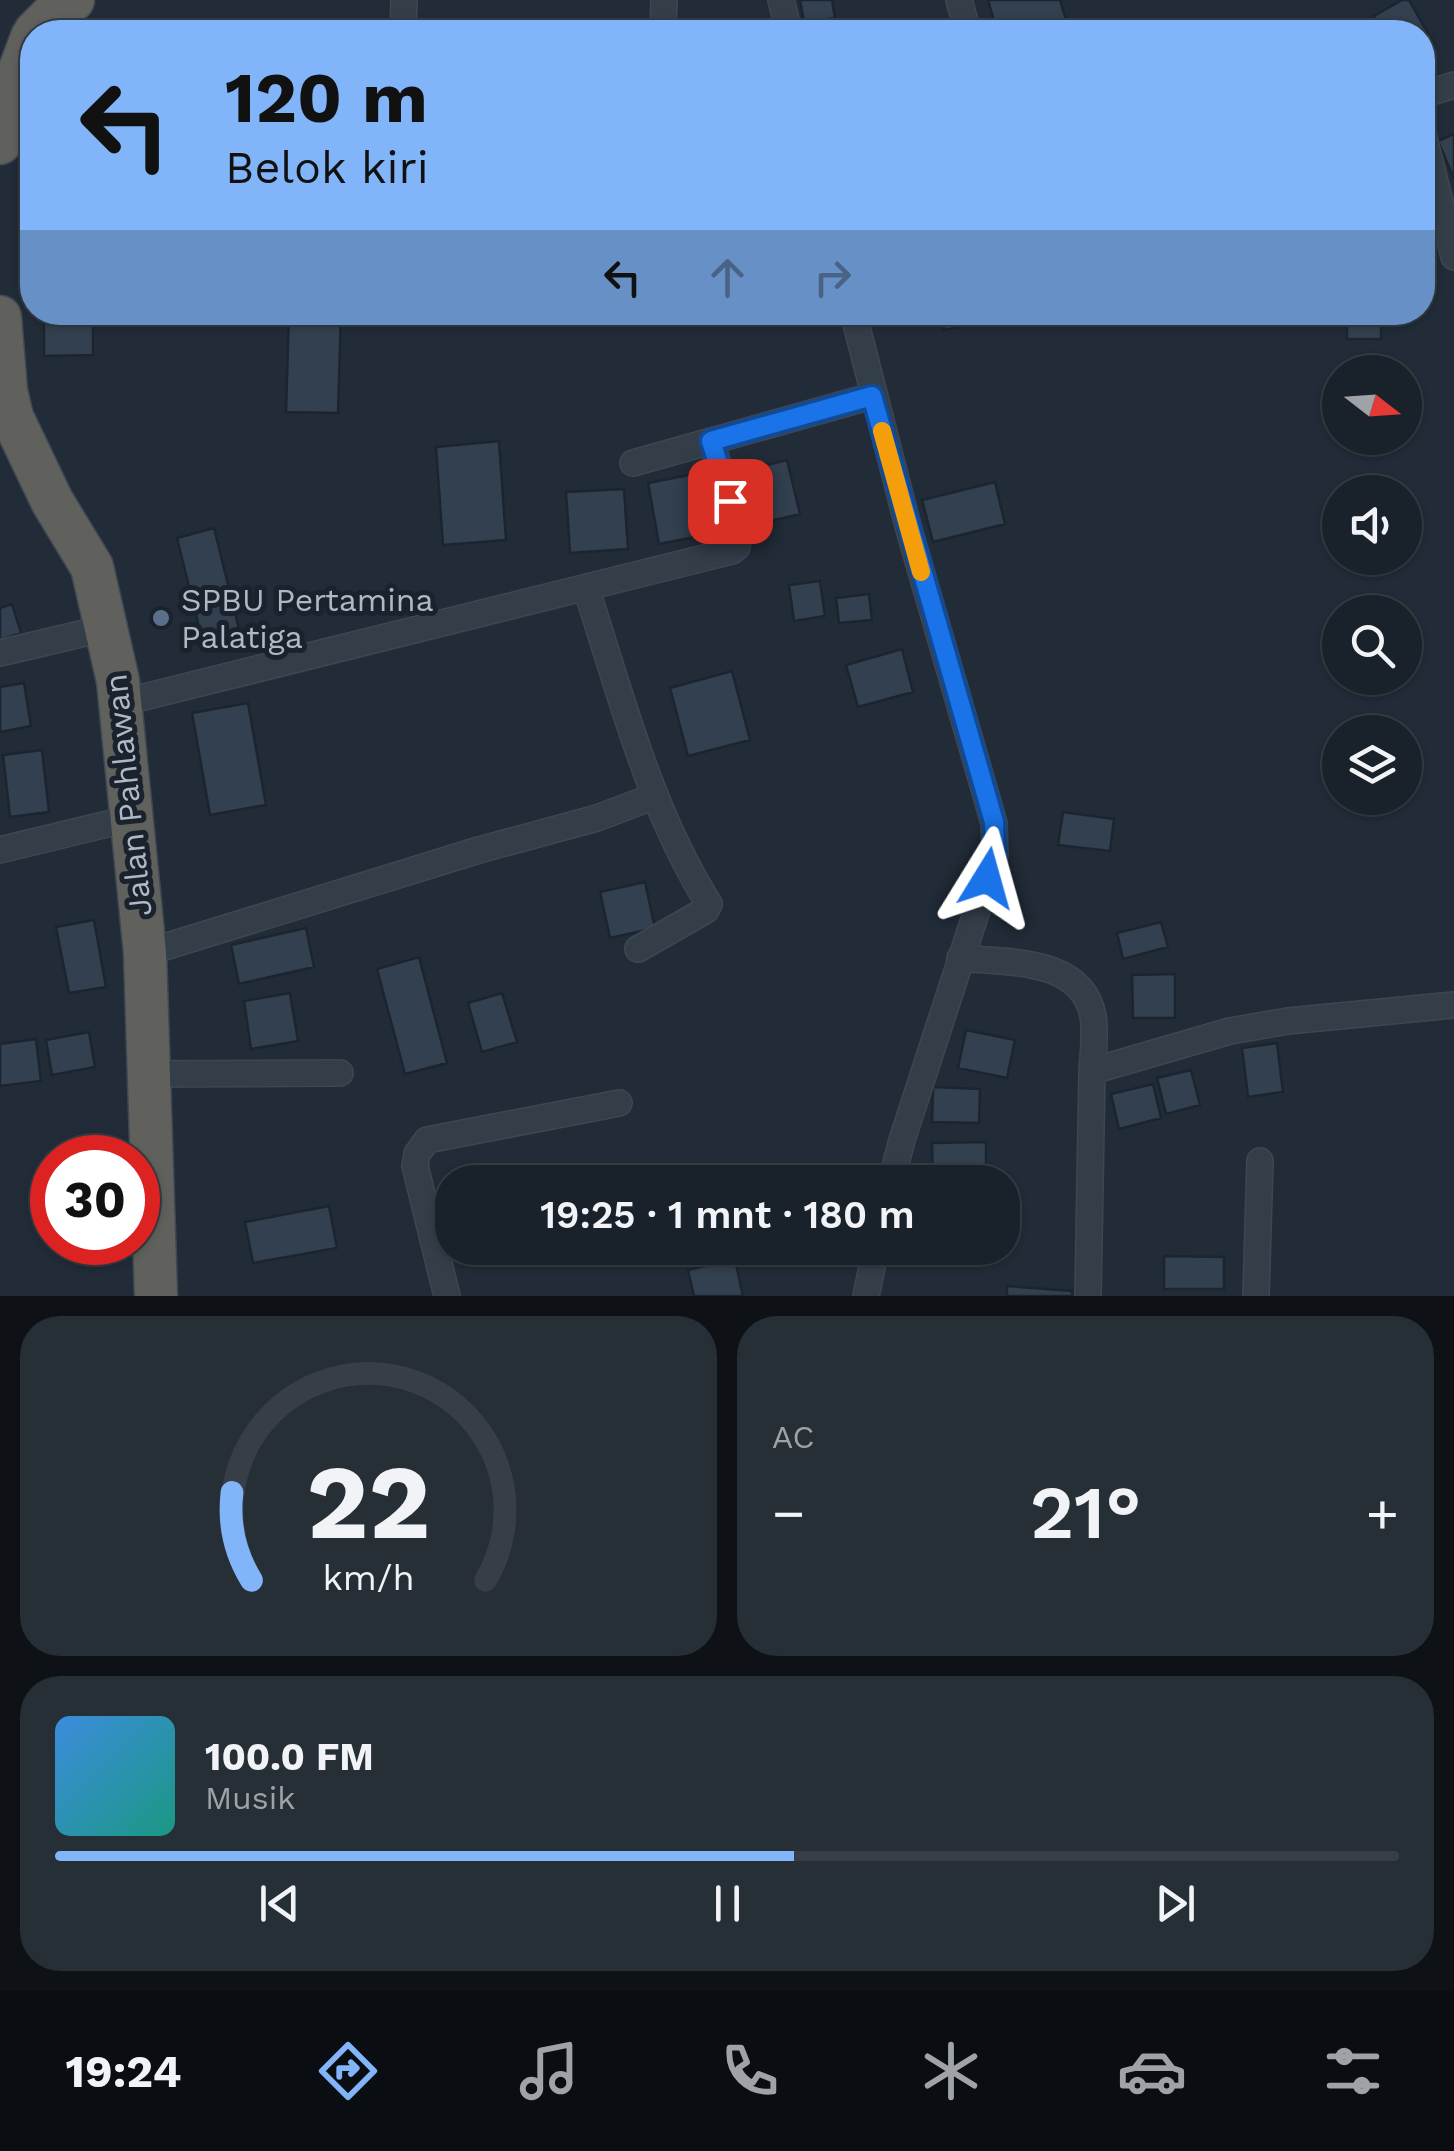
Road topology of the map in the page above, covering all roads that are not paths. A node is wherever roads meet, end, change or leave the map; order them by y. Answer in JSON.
{"nodes":[{"id":1,"x":73,"y":0,"type":"edge"},
{"id":2,"x":48,"y":20,"type":"edge"},
{"id":3,"x":20,"y":70,"type":"edge"},
{"id":4,"x":0,"y":143,"type":"edge"},
{"id":5,"x":1435,"y":182,"type":"edge"},
{"id":6,"x":1454,"y":257,"type":"edge"},
{"id":7,"x":0,"y":317,"type":"edge"},
{"id":8,"x":856,"y":325,"type":"edge"},
{"id":9,"x":872,"y":396,"type":"junction"},
{"id":10,"x":711,"y":441,"type":"junction"},
{"id":11,"x":633,"y":463,"type":"dead end"},
{"id":12,"x":586,"y":588,"type":"junction"},
{"id":13,"x":106,"y":628,"type":"junction"},
{"id":14,"x":0,"y":654,"type":"edge"},
{"id":15,"x":120,"y":703,"type":"junction"},
{"id":16,"x":655,"y":796,"type":"junction"},
{"id":17,"x":132,"y":818,"type":"junction"},
{"id":18,"x":0,"y":850,"type":"edge"},
{"id":19,"x":638,"y":949,"type":"dead end"},
{"id":20,"x":144,"y":953,"type":"junction"},
{"id":21,"x":960,"y":958,"type":"junction"},
{"id":22,"x":1454,"y":1004,"type":"edge"},
{"id":23,"x":1092,"y":1071,"type":"junction"},
{"id":24,"x":340,"y":1072,"type":"dead end"},
{"id":25,"x":150,"y":1074,"type":"junction"},
{"id":26,"x":619,"y":1103,"type":"dead end"},
{"id":27,"x":1260,"y":1160,"type":"dead end"},
{"id":28,"x":896,"y":1165,"type":"edge"},
{"id":29,"x":872,"y":1265,"type":"edge"},
{"id":30,"x":156,"y":1296,"type":"edge"},
{"id":31,"x":446,"y":1296,"type":"edge"},
{"id":32,"x":866,"y":1296,"type":"edge"},
{"id":33,"x":1088,"y":1296,"type":"edge"},
{"id":34,"x":1256,"y":1296,"type":"edge"}],
"edges":[{"from":1,"to":2,"type":"highway"},
{"from":3,"to":4,"type":"highway"},
{"from":5,"to":6,"type":"street"},
{"from":7,"to":13,"type":"highway","name":"Jalan Pahlawan"},
{"from":8,"to":9,"type":"street"},
{"from":9,"to":10,"type":"street"},
{"from":9,"to":21,"type":"street"},
{"from":10,"to":11,"type":"street"},
{"from":10,"to":12,"type":"street"},
{"from":12,"to":15,"type":"street"},
{"from":12,"to":16,"type":"street"},
{"from":13,"to":14,"type":"street"},
{"from":13,"to":15,"type":"highway","name":"Jalan Pahlawan"},
{"from":15,"to":17,"type":"highway","name":"Jalan Pahlawan"},
{"from":16,"to":19,"type":"street"},
{"from":16,"to":20,"type":"street"},
{"from":17,"to":18,"type":"street"},
{"from":17,"to":20,"type":"highway","name":"Jalan Pahlawan"},
{"from":20,"to":25,"type":"highway","name":"Jalan Pahlawan"},
{"from":21,"to":23,"type":"street"},
{"from":21,"to":28,"type":"street"},
{"from":22,"to":23,"type":"street"},
{"from":23,"to":33,"type":"street"},
{"from":24,"to":25,"type":"street"},
{"from":25,"to":30,"type":"highway","name":"Jalan Pahlawan"},
{"from":26,"to":31,"type":"street"},
{"from":27,"to":34,"type":"street"},
{"from":29,"to":32,"type":"street"}]}
